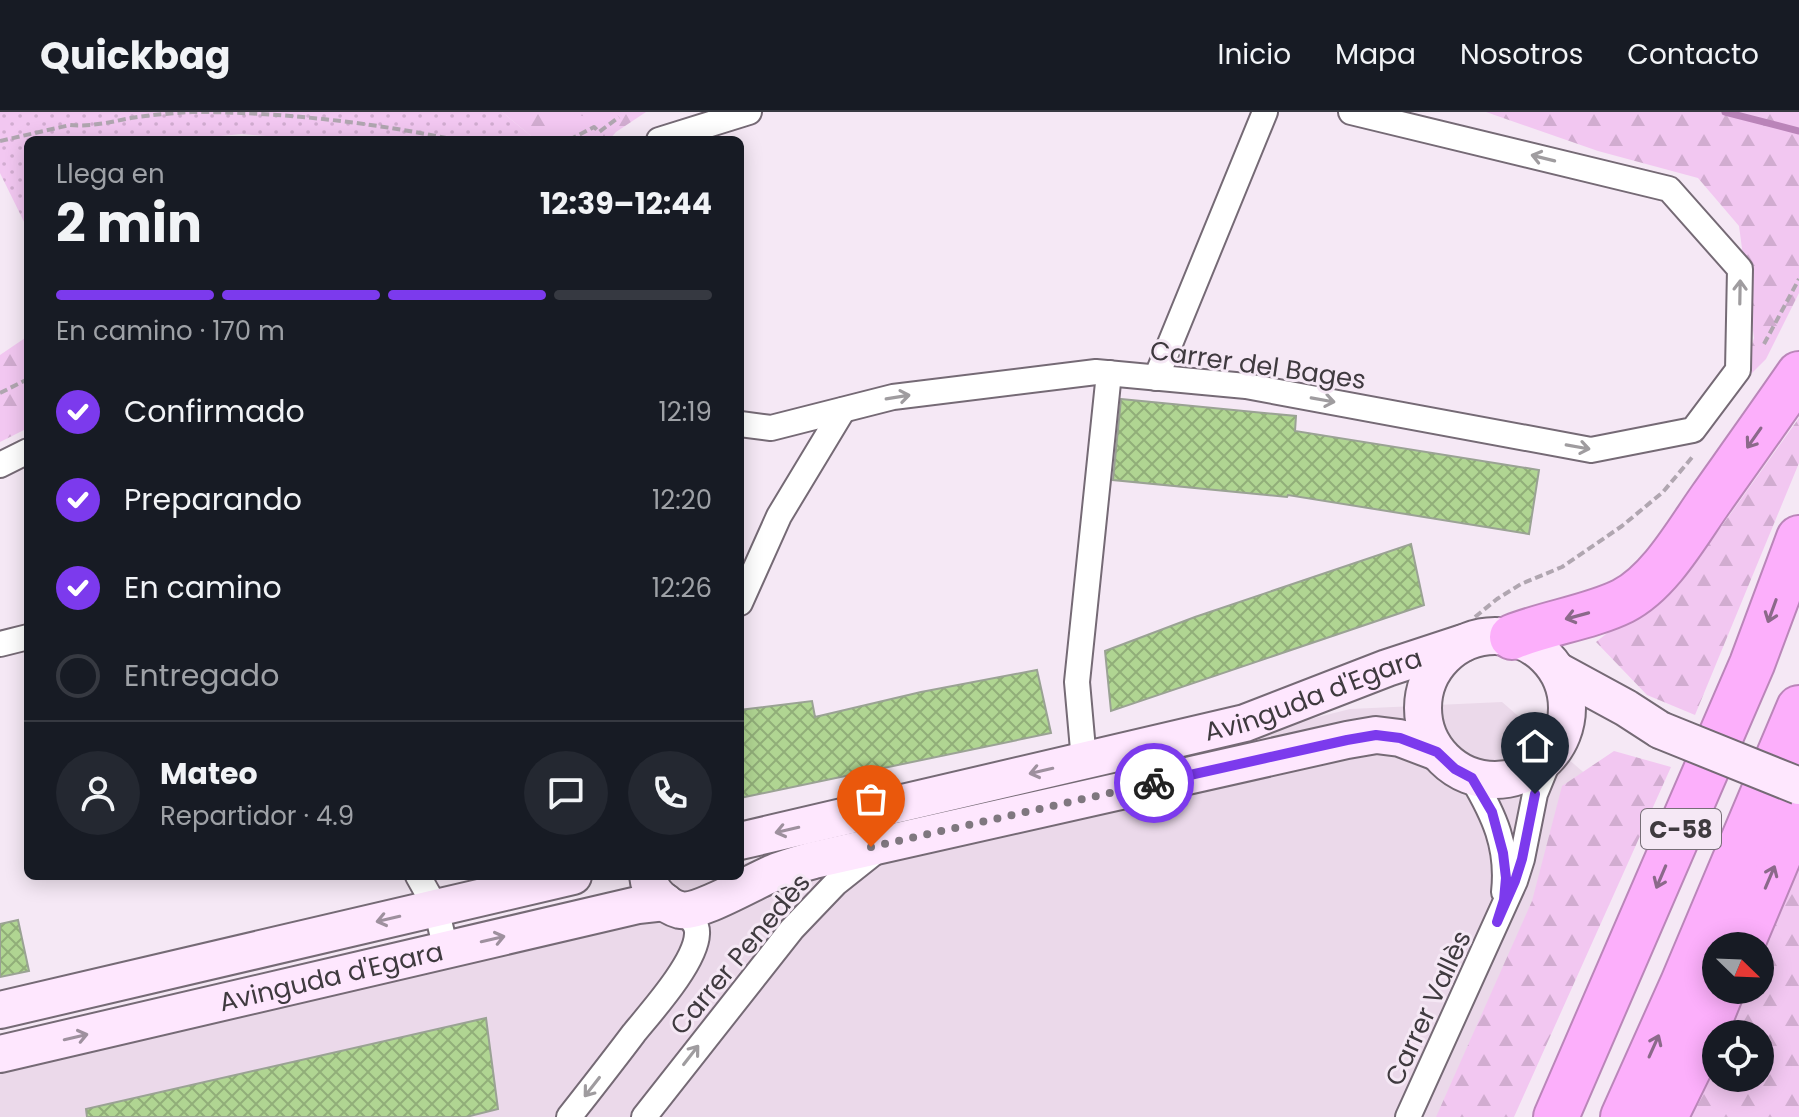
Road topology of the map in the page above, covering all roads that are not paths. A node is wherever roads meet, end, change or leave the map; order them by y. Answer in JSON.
{"nodes":[{"id":1,"x":749,"y":112,"type":"edge"},
{"id":2,"x":1265,"y":112,"type":"edge"},
{"id":3,"x":1351,"y":112,"type":"edge"},
{"id":4,"x":672,"y":136,"type":"edge"},
{"id":5,"x":1109,"y":373,"type":"junction"},
{"id":6,"x":1799,"y":374,"type":"edge"},
{"id":7,"x":1156,"y":378,"type":"junction"},
{"id":8,"x":843,"y":410,"type":"junction"},
{"id":9,"x":744,"y":425,"type":"edge"},
{"id":10,"x":24,"y":453,"type":"edge"},
{"id":11,"x":0,"y":465,"type":"edge"},
{"id":12,"x":1799,"y":538,"type":"edge"},
{"id":13,"x":744,"y":594,"type":"edge"},
{"id":14,"x":1467,"y":631,"type":"junction"},
{"id":15,"x":1512,"y":637,"type":"junction"},
{"id":16,"x":24,"y":638,"type":"edge"},
{"id":17,"x":0,"y":644,"type":"edge"},
{"id":18,"x":1558,"y":671,"type":"junction"},
{"id":19,"x":1799,"y":708,"type":"edge"},
{"id":20,"x":1660,"y":730,"type":"junction"},
{"id":21,"x":1558,"y":744,"type":"junction"},
{"id":22,"x":1437,"y":752,"type":"junction"},
{"id":23,"x":1084,"y":761,"type":"junction"},
{"id":24,"x":1472,"y":778,"type":"junction"},
{"id":25,"x":1799,"y":786,"type":"edge"},
{"id":26,"x":1799,"y":808,"type":"edge"},
{"id":27,"x":744,"y":840,"type":"edge"},
{"id":28,"x":892,"y":842,"type":"junction"},
{"id":29,"x":744,"y":879,"type":"edge"},
{"id":30,"x":420,"y":880,"type":"edge"},
{"id":31,"x":556,"y":880,"type":"edge"},
{"id":32,"x":741,"y":880,"type":"edge"},
{"id":33,"x":687,"y":893,"type":"edge"},
{"id":34,"x":436,"y":908,"type":"junction"},
{"id":35,"x":1497,"y":922,"type":"junction"},
{"id":36,"x":1747,"y":932,"type":"edge"},
{"id":37,"x":446,"y":950,"type":"junction"},
{"id":38,"x":1716,"y":1004,"type":"edge"},
{"id":39,"x":0,"y":1010,"type":"edge"},
{"id":40,"x":0,"y":1054,"type":"edge"},
{"id":41,"x":569,"y":1117,"type":"edge"},
{"id":42,"x":644,"y":1117,"type":"edge"},
{"id":43,"x":1408,"y":1117,"type":"edge"},
{"id":44,"x":1556,"y":1117,"type":"edge"},
{"id":45,"x":1623,"y":1117,"type":"edge"},
{"id":46,"x":1665,"y":1117,"type":"edge"}],
"edges":[{"from":1,"to":4,"type":"street"},
{"from":2,"to":7,"type":"street"},
{"from":7,"to":3,"type":"street","name":"Carrer del Bages","one_way":true},
{"from":5,"to":7,"type":"street","name":"Carrer del Bages"},
{"from":8,"to":5,"type":"street","name":"Carrer del Bages","one_way":true},
{"from":5,"to":23,"type":"street"},
{"from":6,"to":15,"type":"highway","one_way":true},
{"from":8,"to":9,"type":"street","name":"Carrer del Bages"},
{"from":8,"to":13,"type":"street"},
{"from":10,"to":11,"type":"street"},
{"from":12,"to":44,"type":"highway","number":"C-58","one_way":true},
{"from":14,"to":15,"type":"street"},
{"from":14,"to":22,"type":"street"},
{"from":14,"to":23,"type":"street","name":"Avinguda d'Egara"},
{"from":15,"to":18,"type":"street"},
{"from":16,"to":17,"type":"street"},
{"from":18,"to":20,"type":"street"},
{"from":18,"to":21,"type":"street"},
{"from":45,"to":19,"type":"highway","number":"C-58","one_way":true},
{"from":20,"to":21,"type":"street"},
{"from":20,"to":25,"type":"street","bridge":true},
{"from":21,"to":24,"type":"street"},
{"from":21,"to":35,"type":"street","name":"Carrer Vallès"},
{"from":22,"to":24,"type":"street"},
{"from":22,"to":28,"type":"street","name":"Avinguda d'Egara"},
{"from":23,"to":27,"type":"street","name":"Avinguda d'Egara","one_way":true},
{"from":24,"to":35,"type":"street","name":"Carrer Vallès"},
{"from":36,"to":26,"type":"highway","one_way":true},
{"from":28,"to":29,"type":"street","name":"Avinguda d'Egara"},
{"from":42,"to":28,"type":"street","name":"Carrer Penedès","one_way":true},
{"from":30,"to":34,"type":"street"},
{"from":31,"to":34,"type":"street","name":"Avinguda d'Egara"},
{"from":32,"to":33,"type":"street","name":"Avinguda d'Egara"},
{"from":37,"to":33,"type":"street","name":"Avinguda d'Egara","one_way":true},
{"from":33,"to":41,"type":"street","name":"Carrer Penedès","one_way":true},
{"from":34,"to":37,"type":"street"},
{"from":34,"to":39,"type":"street","name":"Avinguda d'Egara","one_way":true},
{"from":35,"to":43,"type":"street","name":"Carrer Vallès"},
{"from":40,"to":37,"type":"street","name":"Avinguda d'Egara","one_way":true},
{"from":38,"to":46,"type":"highway"}]}
